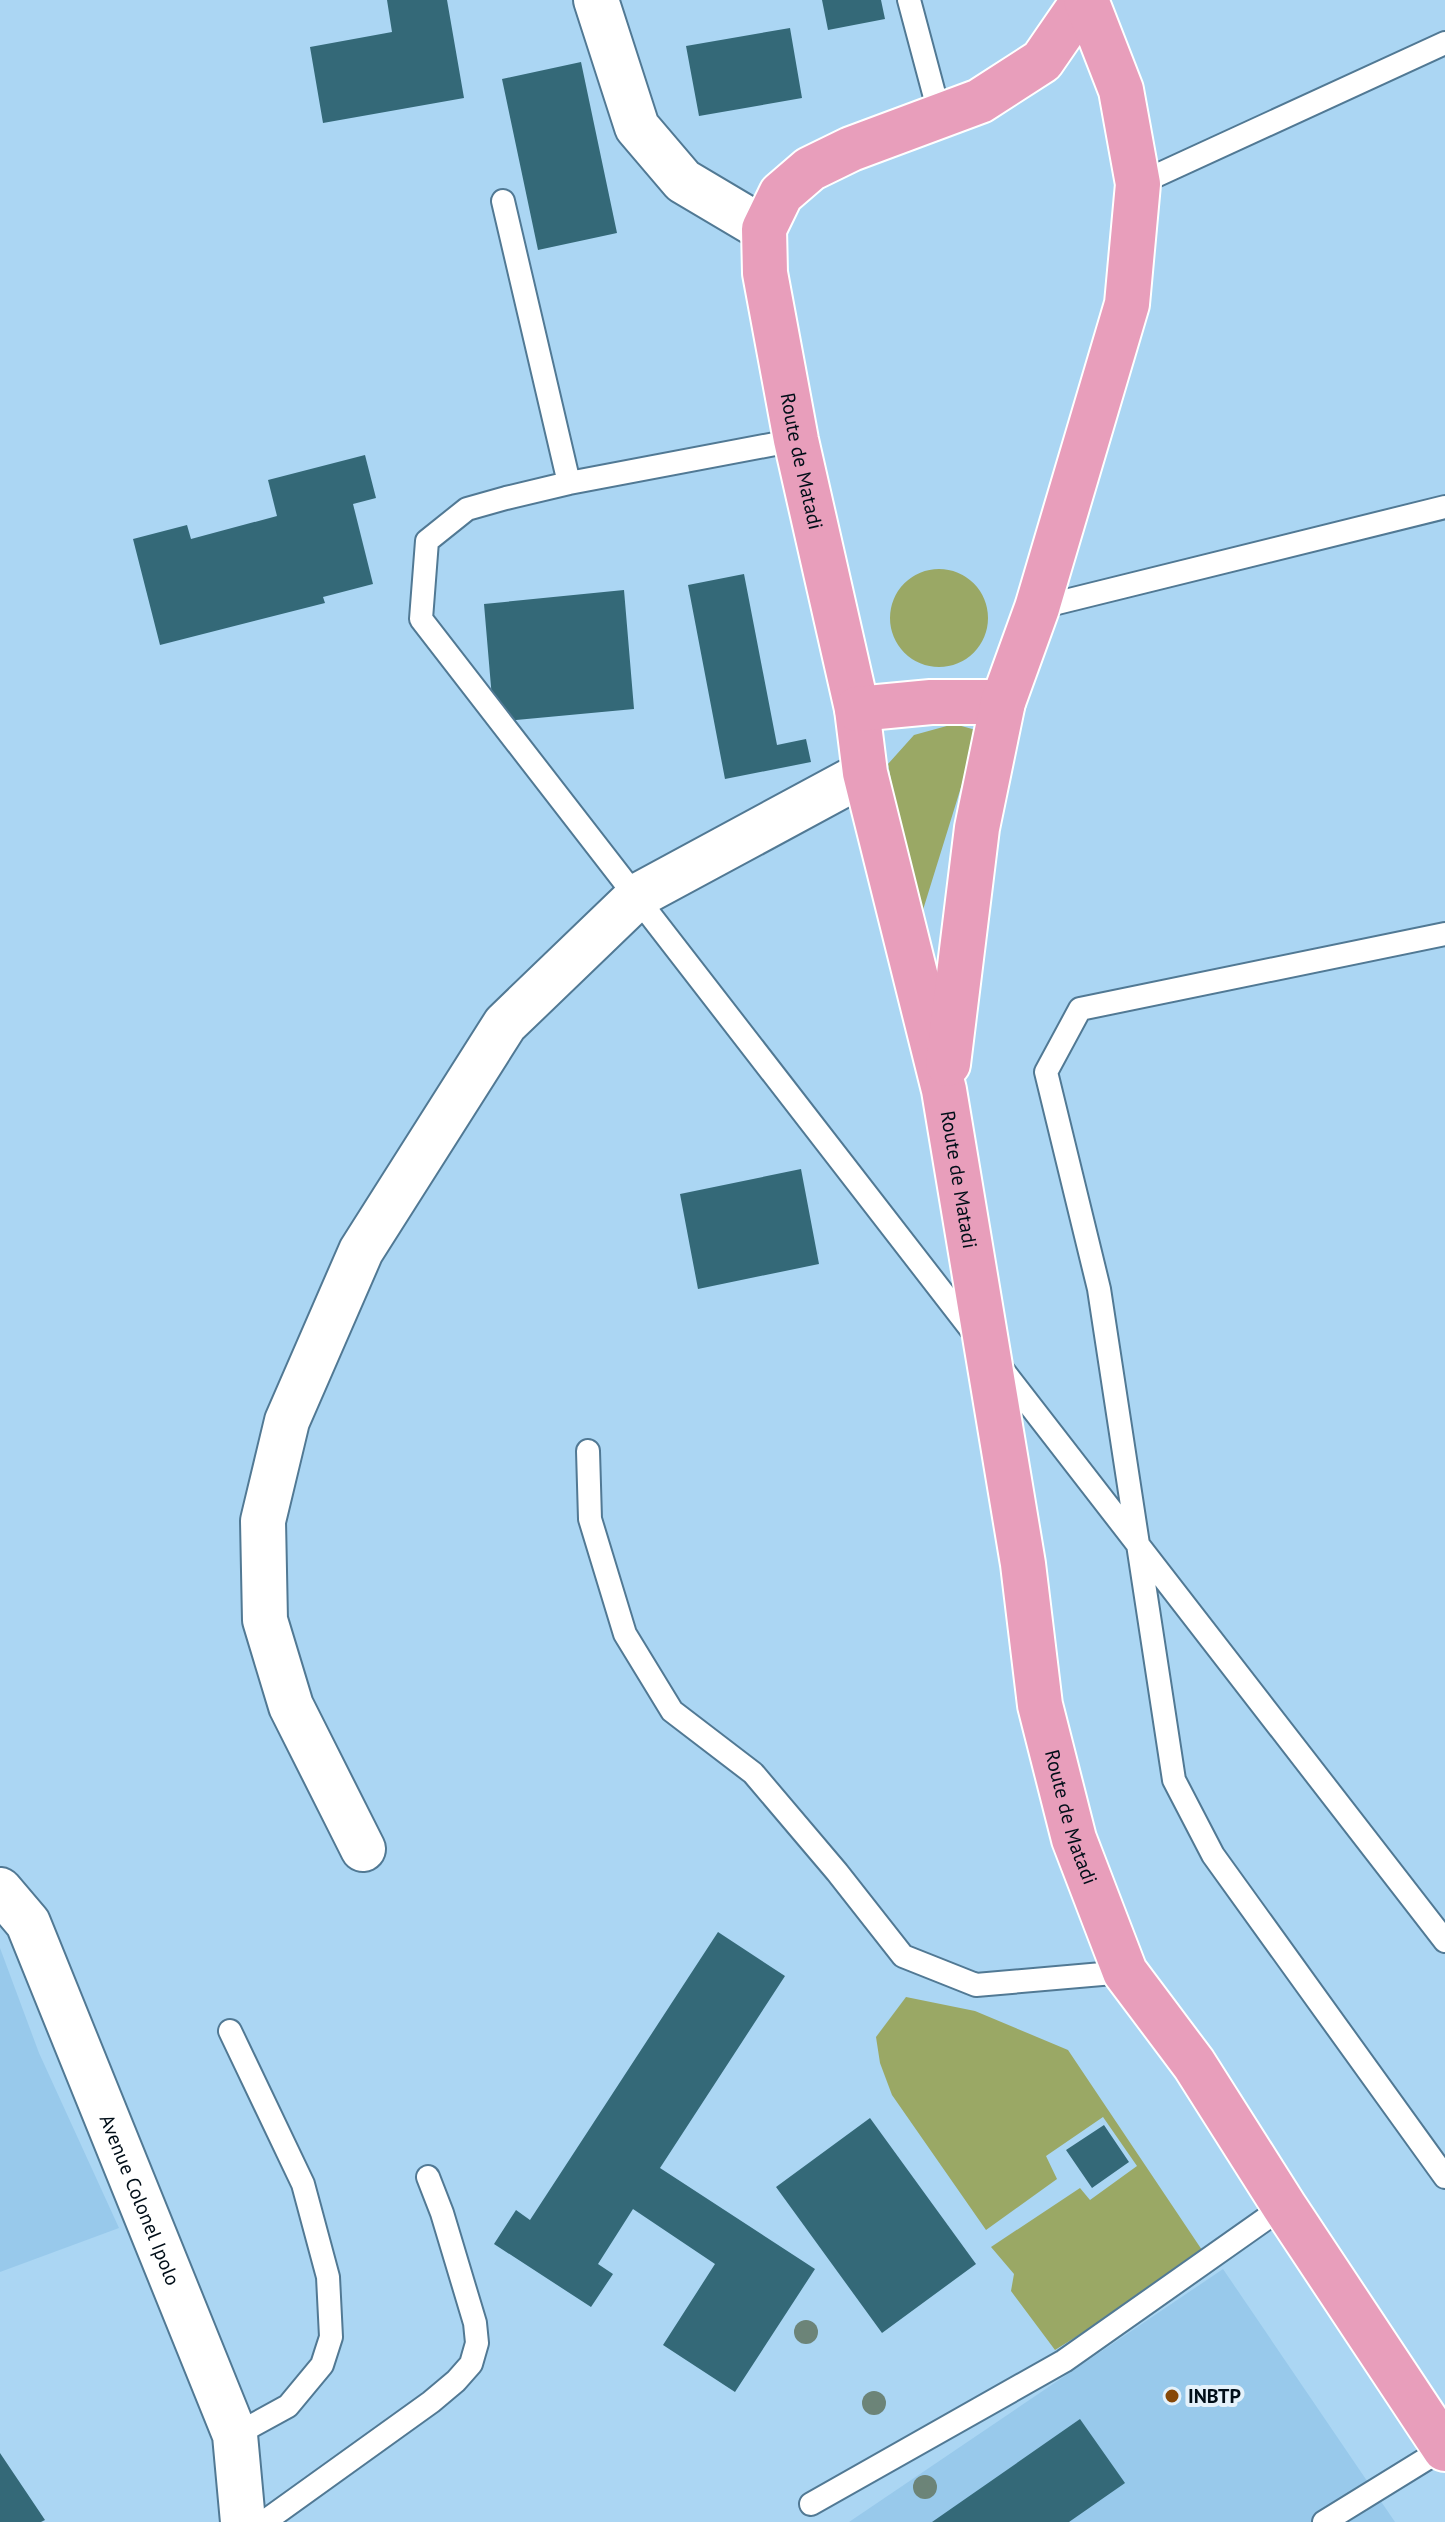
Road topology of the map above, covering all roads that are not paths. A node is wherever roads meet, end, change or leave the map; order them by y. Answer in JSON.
{"nodes":[{"id":1,"x":596,"y":0,"type":"edge"},
{"id":2,"x":909,"y":0,"type":"edge"},
{"id":3,"x":1085,"y":0,"type":"edge"},
{"id":4,"x":1445,"y":43,"type":"edge"},
{"id":5,"x":940,"y":116,"type":"junction"},
{"id":6,"x":1138,"y":184,"type":"junction"},
{"id":7,"x":503,"y":201,"type":"dead end"},
{"id":8,"x":764,"y":229,"type":"junction"},
{"id":9,"x":796,"y":440,"type":"junction"},
{"id":10,"x":569,"y":483,"type":"junction"},
{"id":11,"x":1445,"y":507,"type":"edge"},
{"id":12,"x":1037,"y":608,"type":"junction"},
{"id":13,"x":1003,"y":702,"type":"junction"},
{"id":14,"x":857,"y":709,"type":"junction"},
{"id":15,"x":865,"y":773,"type":"junction"},
{"id":16,"x":1445,"y":934,"type":"edge"},
{"id":17,"x":944,"y":1090,"type":"junction"},
{"id":18,"x":588,"y":1451,"type":"dead end"},
{"id":19,"x":363,"y":1849,"type":"dead end"},
{"id":20,"x":0,"y":1890,"type":"edge"},
{"id":21,"x":1445,"y":1941,"type":"edge"},
{"id":22,"x":1125,"y":1972,"type":"junction"},
{"id":23,"x":230,"y":2031,"type":"dead end"},
{"id":24,"x":428,"y":2177,"type":"dead end"},
{"id":25,"x":1445,"y":2177,"type":"edge"},
{"id":26,"x":1284,"y":2206,"type":"junction"},
{"id":27,"x":235,"y":2435,"type":"junction"},
{"id":28,"x":1445,"y":2448,"type":"edge"},
{"id":29,"x":811,"y":2504,"type":"dead end"},
{"id":30,"x":243,"y":2522,"type":"edge"},
{"id":31,"x":264,"y":2522,"type":"edge"},
{"id":32,"x":1324,"y":2522,"type":"edge"}],
"edges":[{"from":1,"to":8,"type":"street"},
{"from":2,"to":5,"type":"lane"},
{"from":3,"to":5,"type":"main road","name":"Route de Matadi"},
{"from":3,"to":6,"type":"main road","name":"Route de Matadi"},
{"from":4,"to":6,"type":"lane"},
{"from":5,"to":8,"type":"main road","name":"Route de Matadi"},
{"from":6,"to":12,"type":"main road","name":"Route de Matadi"},
{"from":7,"to":10,"type":"lane"},
{"from":8,"to":9,"type":"main road","name":"Route de Matadi"},
{"from":9,"to":10,"type":"lane"},
{"from":9,"to":14,"type":"main road","name":"Route de Matadi"},
{"from":10,"to":21,"type":"lane"},
{"from":11,"to":12,"type":"lane"},
{"from":12,"to":13,"type":"main road","name":"Route de Matadi"},
{"from":13,"to":14,"type":"main road"},
{"from":13,"to":17,"type":"main road","name":"Route de Matadi"},
{"from":14,"to":15,"type":"main road","name":"Route de Matadi"},
{"from":15,"to":17,"type":"main road","name":"Route de Matadi"},
{"from":15,"to":19,"type":"street"},
{"from":16,"to":25,"type":"lane"},
{"from":17,"to":22,"type":"main road","name":"Route de Matadi"},
{"from":18,"to":22,"type":"lane"},
{"from":20,"to":27,"type":"street","name":"Avenue Colonel Ipolo"},
{"from":22,"to":26,"type":"main road","name":"Route de Matadi"},
{"from":23,"to":27,"type":"lane"},
{"from":24,"to":31,"type":"lane"},
{"from":26,"to":28,"type":"main road","name":"Route de Matadi"},
{"from":26,"to":29,"type":"lane"},
{"from":27,"to":30,"type":"street","name":"Avenue Colonel Ipolo"},
{"from":28,"to":32,"type":"lane"}]}
